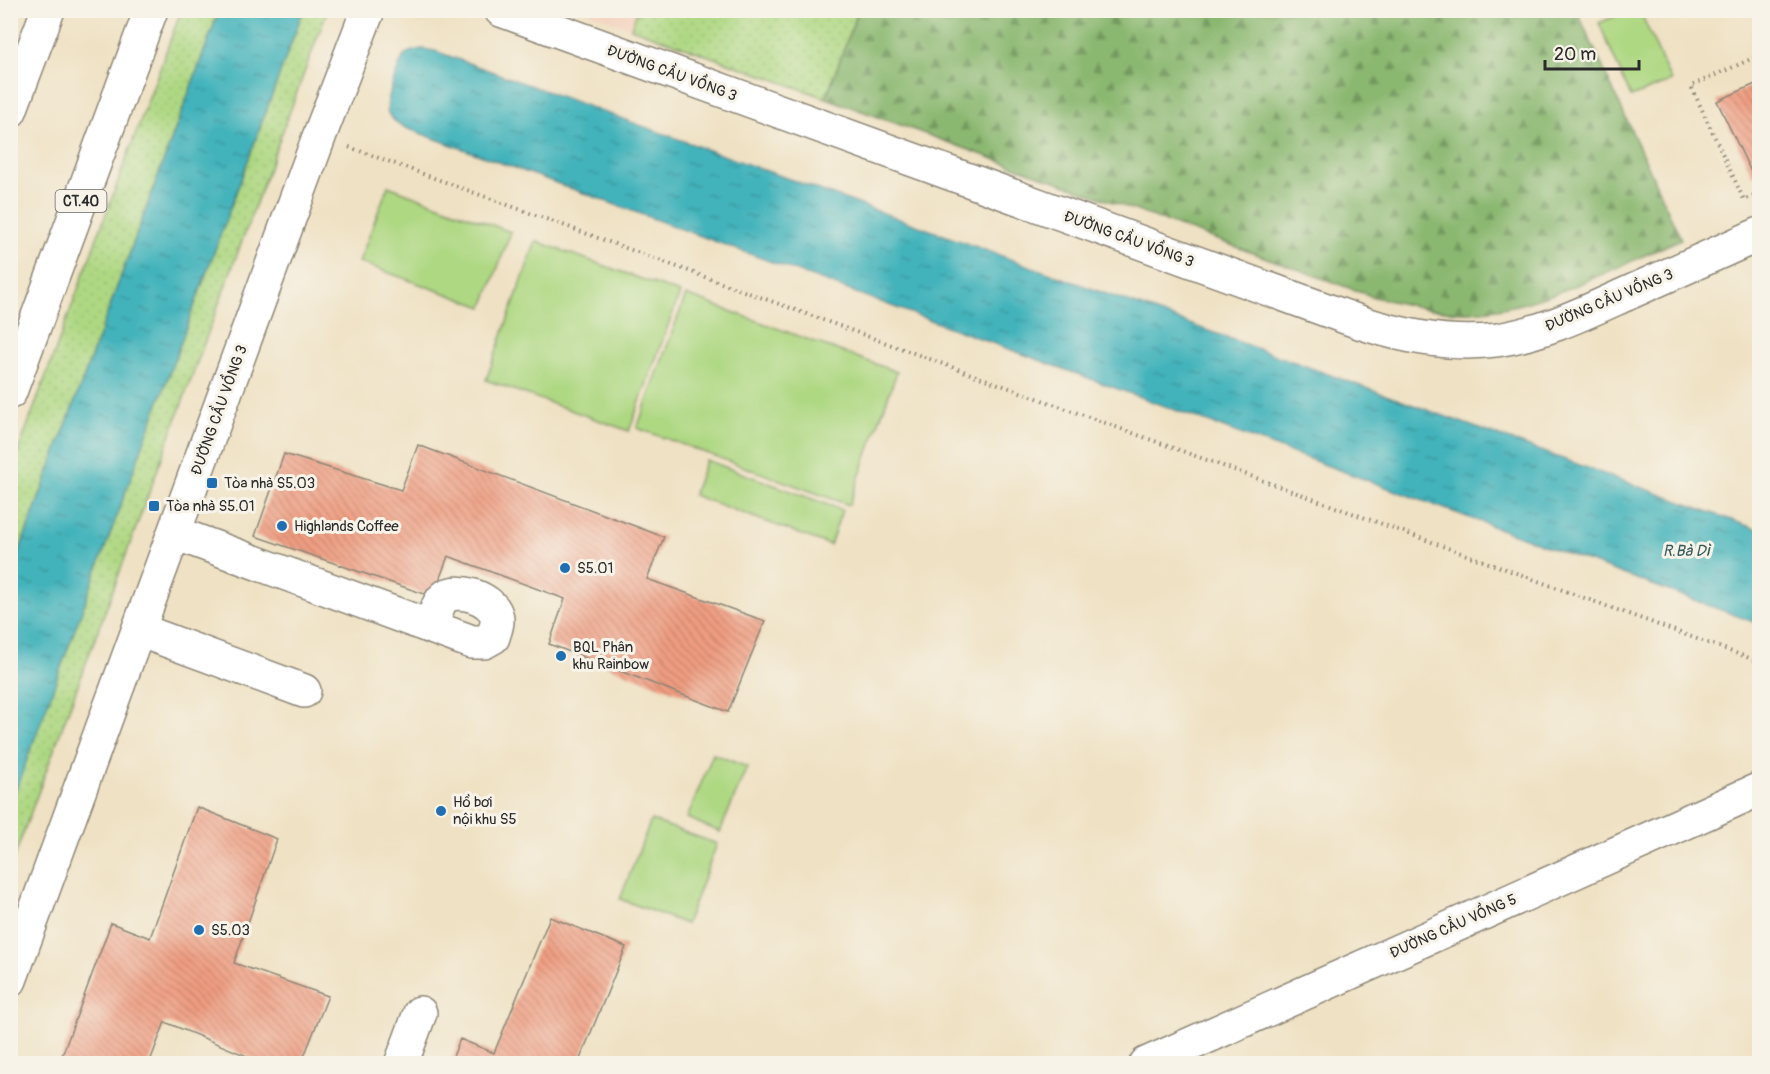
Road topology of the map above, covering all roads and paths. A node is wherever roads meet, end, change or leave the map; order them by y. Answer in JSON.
{"nodes":[{"id":1,"x":48,"y":10,"type":"edge"},
{"id":2,"x":151,"y":10,"type":"edge"},
{"id":3,"x":368,"y":10,"type":"edge"},
{"id":4,"x":501,"y":10,"type":"edge"},
{"id":5,"x":1757,"y":10,"type":"edge"},
{"id":6,"x":1760,"y":16,"type":"edge"},
{"id":7,"x":1760,"y":55,"type":"edge"},
{"id":8,"x":10,"y":111,"type":"edge"},
{"id":9,"x":319,"y":136,"type":"junction"},
{"id":10,"x":1760,"y":192,"type":"edge"},
{"id":11,"x":1760,"y":234,"type":"edge"},
{"id":12,"x":10,"y":392,"type":"edge"},
{"id":13,"x":175,"y":533,"type":"junction"},
{"id":14,"x":432,"y":626,"type":"dead end"},
{"id":15,"x":139,"y":630,"type":"junction"},
{"id":16,"x":1760,"y":662,"type":"edge"},
{"id":17,"x":304,"y":691,"type":"dead end"},
{"id":18,"x":1760,"y":789,"type":"edge"},
{"id":19,"x":10,"y":980,"type":"edge"},
{"id":20,"x":420,"y":1013,"type":"dead end"},
{"id":21,"x":401,"y":1064,"type":"edge"},
{"id":22,"x":1146,"y":1064,"type":"edge"}],
"edges":[{"from":1,"to":8,"type":"main road"},
{"from":2,"to":12,"type":"main road","number":"CT.40"},
{"from":3,"to":9,"type":"main road","name":"ĐƯỜNG CẦU VỒNG 3"},
{"from":4,"to":11,"type":"main road","name":"ĐƯỜNG CẦU VỒNG 3"},
{"from":5,"to":6,"type":"path"},
{"from":7,"to":10,"type":"path"},
{"from":9,"to":13,"type":"main road","name":"ĐƯỜNG CẦU VỒNG 3"},
{"from":9,"to":16,"type":"path"},
{"from":13,"to":14,"type":"main road"},
{"from":13,"to":15,"type":"main road","name":"ĐƯỜNG CẦU VỒNG 3"},
{"from":15,"to":17,"type":"main road"},
{"from":15,"to":19,"type":"main road","name":"ĐƯỜNG CẦU VỒNG 3"},
{"from":18,"to":22,"type":"main road","name":"ĐƯỜNG CẦU VỒNG 5"},
{"from":20,"to":21,"type":"main road"}]}
